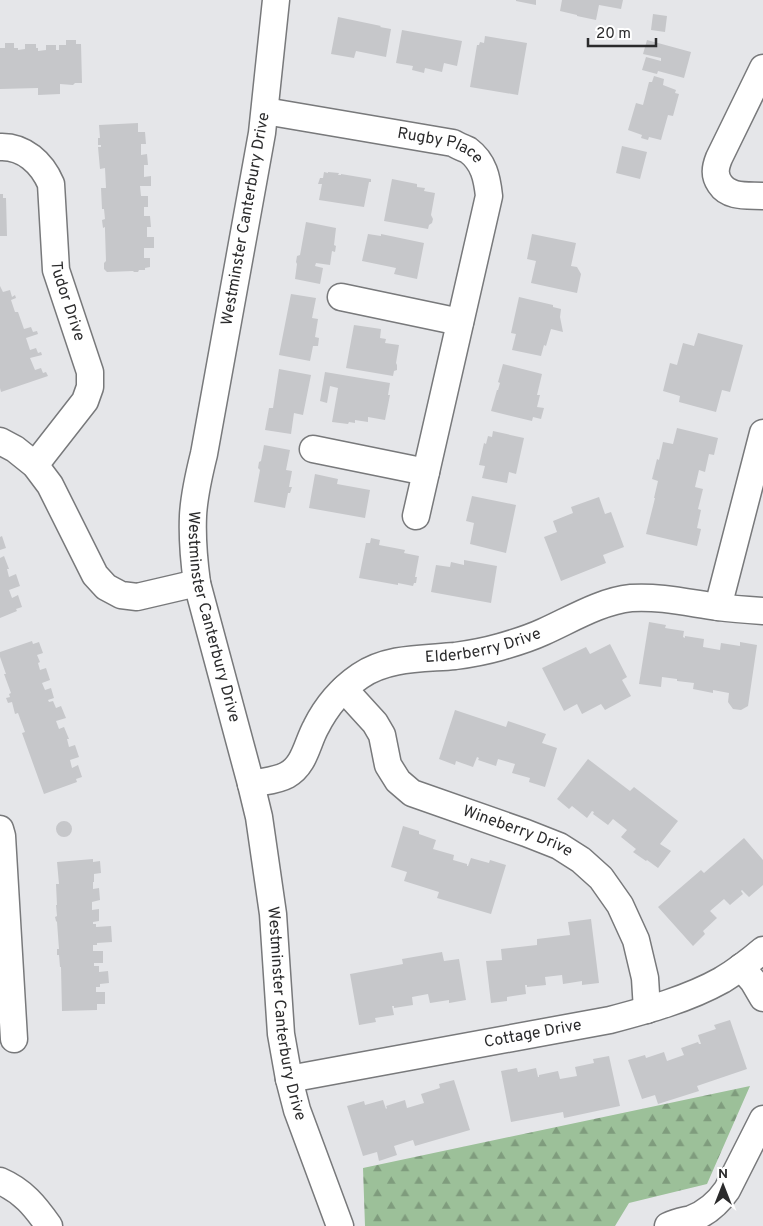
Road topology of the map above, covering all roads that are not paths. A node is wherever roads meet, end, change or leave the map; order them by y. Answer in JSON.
{"nodes":[{"id":1,"x":276,"y":0,"type":"edge"},
{"id":2,"x":763,"y":68,"type":"edge"},
{"id":3,"x":265,"y":110,"type":"junction"},
{"id":4,"x":0,"y":148,"type":"edge"},
{"id":5,"x":763,"y":196,"type":"edge"},
{"id":6,"x":340,"y":297,"type":"dead end"},
{"id":7,"x":460,"y":322,"type":"junction"},
{"id":8,"x":763,"y":433,"type":"edge"},
{"id":9,"x":0,"y":441,"type":"edge"},
{"id":10,"x":313,"y":449,"type":"dead end"},
{"id":11,"x":35,"y":465,"type":"junction"},
{"id":12,"x":426,"y":472,"type":"junction"},
{"id":13,"x":416,"y":516,"type":"dead end"},
{"id":14,"x":197,"y":583,"type":"junction"},
{"id":15,"x":718,"y":607,"type":"junction"},
{"id":16,"x":763,"y":611,"type":"edge"},
{"id":17,"x":344,"y":689,"type":"junction"},
{"id":18,"x":251,"y":784,"type":"junction"},
{"id":19,"x":0,"y":829,"type":"edge"},
{"id":20,"x":763,"y":950,"type":"edge"},
{"id":21,"x":741,"y":967,"type":"junction"},
{"id":22,"x":763,"y":998,"type":"edge"},
{"id":23,"x":647,"y":1010,"type":"junction"},
{"id":24,"x":14,"y":1039,"type":"dead end"},
{"id":25,"x":289,"y":1079,"type":"junction"},
{"id":26,"x":763,"y":1120,"type":"edge"},
{"id":27,"x":755,"y":1154,"type":"edge"},
{"id":28,"x":0,"y":1181,"type":"edge"},
{"id":29,"x":49,"y":1226,"type":"edge"},
{"id":30,"x":340,"y":1226,"type":"edge"},
{"id":31,"x":668,"y":1226,"type":"edge"}],
"edges":[{"from":1,"to":3,"type":"street","name":"Westminster Canterbury Drive"},
{"from":2,"to":5,"type":"street"},
{"from":3,"to":7,"type":"street","name":"Rugby Place"},
{"from":3,"to":14,"type":"street","name":"Westminster Canterbury Drive"},
{"from":4,"to":11,"type":"street","name":"Tudor Drive"},
{"from":6,"to":7,"type":"street"},
{"from":7,"to":12,"type":"street","name":"Rugby Place"},
{"from":8,"to":15,"type":"street"},
{"from":9,"to":11,"type":"street"},
{"from":10,"to":12,"type":"street"},
{"from":11,"to":14,"type":"street"},
{"from":12,"to":13,"type":"street","name":"Rugby Place"},
{"from":14,"to":18,"type":"street","name":"Westminster Canterbury Drive"},
{"from":15,"to":16,"type":"street","name":"Elderberry Drive"},
{"from":15,"to":17,"type":"street","name":"Elderberry Drive"},
{"from":17,"to":18,"type":"street","name":"Elderberry Drive"},
{"from":17,"to":23,"type":"street","name":"Wineberry Drive"},
{"from":18,"to":25,"type":"street","name":"Westminster Canterbury Drive"},
{"from":19,"to":24,"type":"street"},
{"from":20,"to":21,"type":"street","name":"Cottage Drive"},
{"from":21,"to":22,"type":"street"},
{"from":21,"to":23,"type":"street","name":"Cottage Drive"},
{"from":23,"to":25,"type":"street","name":"Cottage Drive"},
{"from":25,"to":30,"type":"street","name":"Westminster Canterbury Drive"},
{"from":26,"to":27,"type":"street"},
{"from":27,"to":31,"type":"street"},
{"from":28,"to":29,"type":"street"}]}
